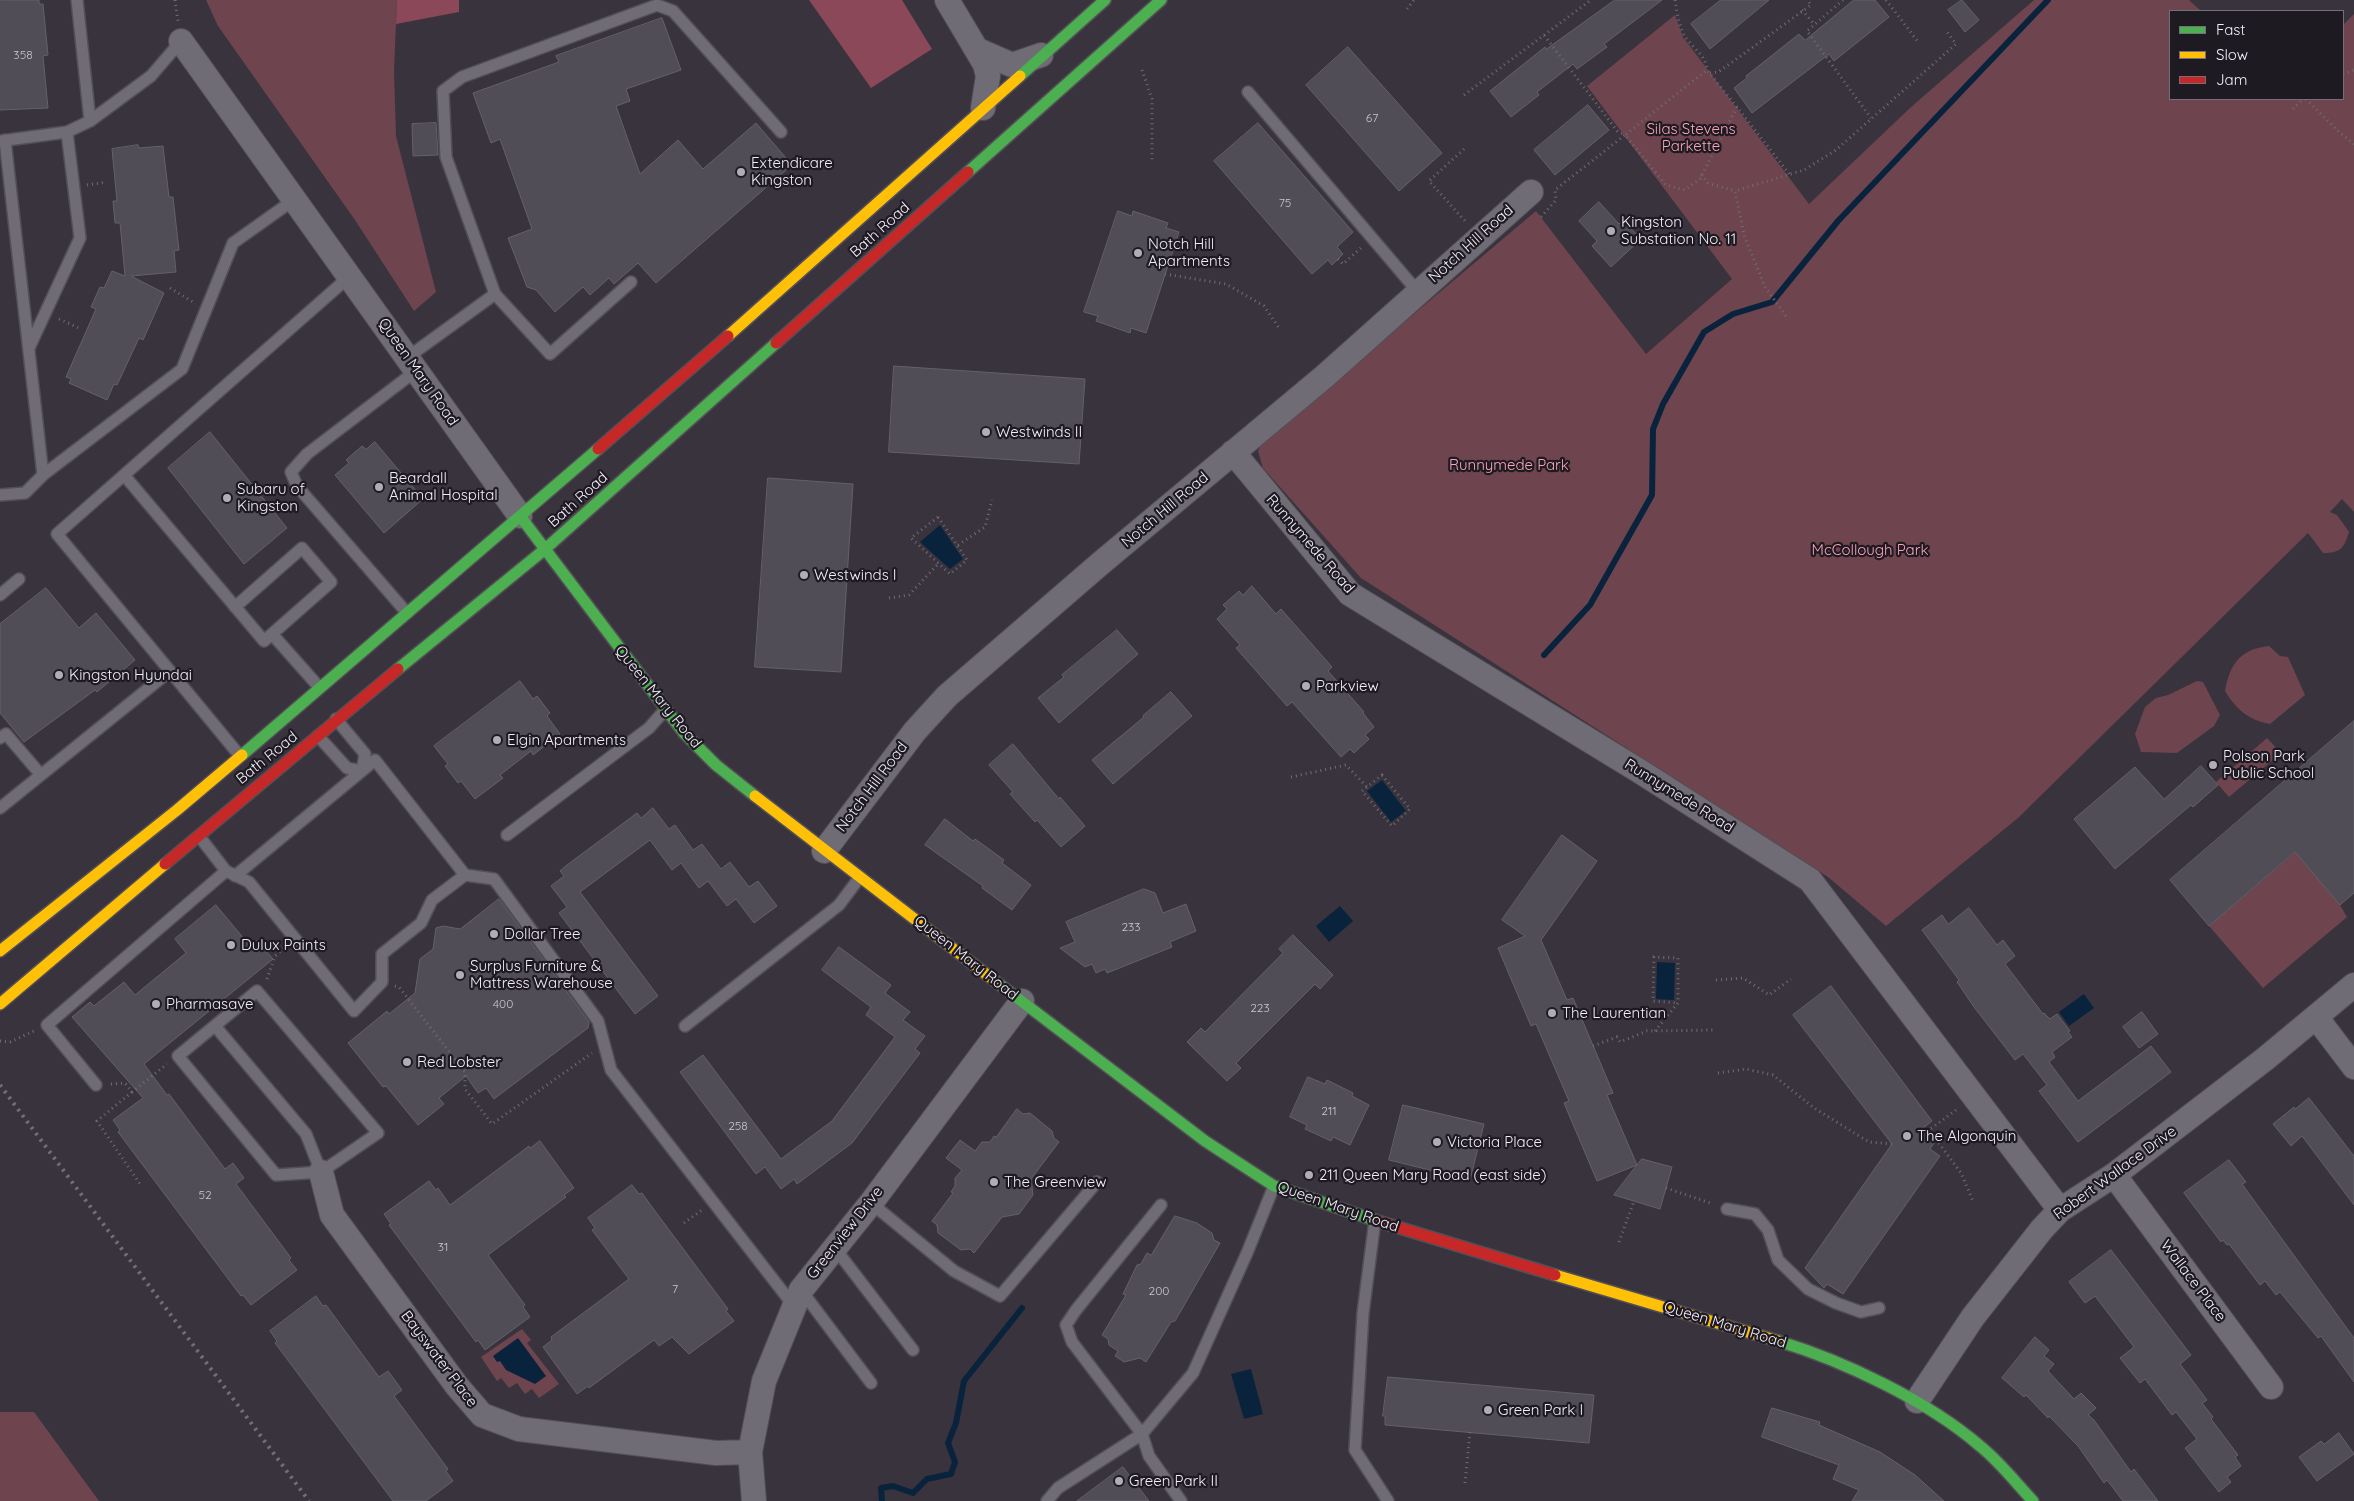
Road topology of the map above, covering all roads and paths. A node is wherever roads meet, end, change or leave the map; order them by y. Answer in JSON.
{"nodes":[{"id":1,"x":77,"y":0,"type":"edge"},
{"id":2,"x":947,"y":0,"type":"edge"},
{"id":3,"x":1105,"y":0,"type":"edge"},
{"id":4,"x":1161,"y":0,"type":"edge"},
{"id":5,"x":1414,"y":0,"type":"edge"},
{"id":6,"x":1591,"y":0,"type":"edge"},
{"id":7,"x":1674,"y":0,"type":"edge"},
{"id":8,"x":1808,"y":0,"type":"edge"},
{"id":9,"x":1843,"y":0,"type":"edge"},
{"id":10,"x":1886,"y":0,"type":"edge"},
{"id":11,"x":1407,"y":9,"type":"dead end"},
{"id":12,"x":1802,"y":10,"type":"junction"},
{"id":13,"x":1814,"y":24,"type":"junction"},
{"id":14,"x":1947,"y":32,"type":"dead end"},
{"id":15,"x":1544,"y":35,"type":"junction"},
{"id":16,"x":181,"y":41,"type":"joint"},
{"id":17,"x":1919,"y":43,"type":"dead end"},
{"id":18,"x":980,"y":51,"type":"junction"},
{"id":19,"x":1044,"y":54,"type":"junction"},
{"id":20,"x":1142,"y":70,"type":"dead end"},
{"id":21,"x":1708,"y":72,"type":"junction"},
{"id":22,"x":1248,"y":92,"type":"dead end"},
{"id":23,"x":1464,"y":95,"type":"dead end"},
{"id":24,"x":2303,"y":100,"type":"edge"},
{"id":25,"x":2305,"y":100,"type":"edge"},
{"id":26,"x":1737,"y":107,"type":"junction"},
{"id":27,"x":983,"y":108,"type":"junction"},
{"id":28,"x":2293,"y":109,"type":"dead end"},
{"id":29,"x":1871,"y":118,"type":"junction"},
{"id":30,"x":90,"y":122,"type":"junction"},
{"id":31,"x":67,"y":132,"type":"junction"},
{"id":32,"x":781,"y":132,"type":"dead end"},
{"id":33,"x":1625,"y":135,"type":"junction"},
{"id":34,"x":3,"y":140,"type":"edge"},
{"id":35,"x":2354,"y":144,"type":"edge"},
{"id":36,"x":1464,"y":149,"type":"dead end"},
{"id":37,"x":1152,"y":163,"type":"dead end"},
{"id":38,"x":1701,"y":175,"type":"junction"},
{"id":39,"x":1790,"y":175,"type":"junction"},
{"id":40,"x":1555,"y":190,"type":"dead end"},
{"id":41,"x":1735,"y":191,"type":"junction"},
{"id":42,"x":1531,"y":192,"type":"dead end"},
{"id":43,"x":295,"y":199,"type":"junction"},
{"id":44,"x":1479,"y":237,"type":"junction"},
{"id":45,"x":1166,"y":274,"type":"dead end"},
{"id":46,"x":350,"y":276,"type":"junction"},
{"id":47,"x":631,"y":282,"type":"dead end"},
{"id":48,"x":170,"y":288,"type":"dead end"},
{"id":49,"x":1418,"y":292,"type":"junction"},
{"id":50,"x":495,"y":294,"type":"junction"},
{"id":51,"x":206,"y":310,"type":"junction"},
{"id":52,"x":46,"y":312,"type":"junction"},
{"id":53,"x":1786,"y":316,"type":"dead end"},
{"id":54,"x":1279,"y":328,"type":"dead end"},
{"id":55,"x":81,"y":329,"type":"dead end"},
{"id":56,"x":28,"y":350,"type":"junction"},
{"id":57,"x":413,"y":364,"type":"junction"},
{"id":58,"x":1233,"y":452,"type":"junction"},
{"id":59,"x":43,"y":475,"type":"junction"},
{"id":60,"x":124,"y":475,"type":"junction"},
{"id":61,"x":0,"y":495,"type":"edge"},
{"id":62,"x":992,"y":500,"type":"dead end"},
{"id":63,"x":520,"y":516,"type":"junction"},
{"id":64,"x":958,"y":545,"type":"junction"},
{"id":65,"x":544,"y":550,"type":"junction"},
{"id":66,"x":938,"y":562,"type":"junction"},
{"id":67,"x":19,"y":579,"type":"dead end"},
{"id":68,"x":0,"y":595,"type":"edge"},
{"id":69,"x":889,"y":598,"type":"dead end"},
{"id":70,"x":235,"y":607,"type":"junction"},
{"id":71,"x":407,"y":613,"type":"junction"},
{"id":72,"x":272,"y":634,"type":"junction"},
{"id":73,"x":170,"y":671,"type":"junction"},
{"id":74,"x":319,"y":687,"type":"junction"},
{"id":75,"x":665,"y":710,"type":"junction"},
{"id":76,"x":336,"y":719,"type":"junction"},
{"id":77,"x":2,"y":733,"type":"edge"},
{"id":78,"x":318,"y":736,"type":"junction"},
{"id":79,"x":240,"y":756,"type":"junction"},
{"id":80,"x":362,"y":771,"type":"junction"},
{"id":81,"x":41,"y":775,"type":"junction"},
{"id":82,"x":1291,"y":777,"type":"dead end"},
{"id":83,"x":1367,"y":787,"type":"junction"},
{"id":84,"x":0,"y":808,"type":"edge"},
{"id":85,"x":176,"y":810,"type":"junction"},
{"id":86,"x":192,"y":829,"type":"junction"},
{"id":87,"x":507,"y":835,"type":"dead end"},
{"id":88,"x":824,"y":851,"type":"junction"},
{"id":89,"x":230,"y":874,"type":"junction"},
{"id":90,"x":466,"y":876,"type":"junction"},
{"id":91,"x":861,"y":877,"type":"junction"},
{"id":92,"x":295,"y":939,"type":"junction"},
{"id":93,"x":0,"y":951,"type":"edge"},
{"id":94,"x":1791,"y":979,"type":"dead end"},
{"id":95,"x":1716,"y":980,"type":"dead end"},
{"id":96,"x":382,"y":982,"type":"junction"},
{"id":97,"x":2354,"y":985,"type":"edge"},
{"id":98,"x":257,"y":991,"type":"junction"},
{"id":99,"x":1022,"y":1001,"type":"junction"},
{"id":100,"x":1678,"y":1003,"type":"junction"},
{"id":101,"x":0,"y":1004,"type":"edge"},
{"id":102,"x":2316,"y":1017,"type":"junction"},
{"id":103,"x":46,"y":1025,"type":"junction"},
{"id":104,"x":215,"y":1026,"type":"junction"},
{"id":105,"x":684,"y":1026,"type":"dead end"},
{"id":106,"x":1714,"y":1030,"type":"dead end"},
{"id":107,"x":1655,"y":1031,"type":"junction"},
{"id":108,"x":0,"y":1041,"type":"edge"},
{"id":109,"x":604,"y":1044,"type":"junction"},
{"id":110,"x":1593,"y":1046,"type":"dead end"},
{"id":111,"x":178,"y":1056,"type":"junction"},
{"id":112,"x":2354,"y":1067,"type":"edge"},
{"id":113,"x":1718,"y":1073,"type":"dead end"},
{"id":114,"x":96,"y":1085,"type":"joint"},
{"id":115,"x":132,"y":1092,"type":"junction"},
{"id":116,"x":1956,"y":1110,"type":"dead end"},
{"id":117,"x":1892,"y":1144,"type":"dead end"},
{"id":118,"x":321,"y":1172,"type":"junction"},
{"id":119,"x":2114,"y":1175,"type":"junction"},
{"id":120,"x":1096,"y":1182,"type":"dead end"},
{"id":121,"x":140,"y":1184,"type":"dead end"},
{"id":122,"x":1274,"y":1186,"type":"junction"},
{"id":123,"x":1666,"y":1188,"type":"dead end"},
{"id":124,"x":1973,"y":1200,"type":"dead end"},
{"id":125,"x":1634,"y":1201,"type":"dead end"},
{"id":126,"x":870,"y":1202,"type":"junction"},
{"id":127,"x":1161,"y":1205,"type":"dead end"},
{"id":128,"x":1727,"y":1209,"type":"joint"},
{"id":129,"x":2060,"y":1210,"type":"junction"},
{"id":130,"x":1375,"y":1220,"type":"junction"},
{"id":131,"x":1619,"y":1242,"type":"dead end"},
{"id":132,"x":834,"y":1247,"type":"junction"},
{"id":133,"x":797,"y":1297,"type":"junction"},
{"id":134,"x":1879,"y":1308,"type":"dead end"},
{"id":135,"x":913,"y":1350,"type":"dead end"},
{"id":136,"x":871,"y":1383,"type":"dead end"},
{"id":137,"x":2271,"y":1387,"type":"dead end"},
{"id":138,"x":1917,"y":1401,"type":"junction"},
{"id":139,"x":1470,"y":1432,"type":"dead end"},
{"id":140,"x":1142,"y":1434,"type":"junction"},
{"id":141,"x":750,"y":1452,"type":"junction"},
{"id":142,"x":1465,"y":1482,"type":"dead end"},
{"id":143,"x":754,"y":1501,"type":"edge"},
{"id":144,"x":1047,"y":1501,"type":"edge"},
{"id":145,"x":1181,"y":1501,"type":"edge"},
{"id":146,"x":1388,"y":1501,"type":"edge"},
{"id":147,"x":2033,"y":1501,"type":"edge"}],
"edges":[{"from":1,"to":30,"type":"lane"},
{"from":2,"to":18,"type":"street"},
{"from":3,"to":19,"type":"main road","name":"Bath Road"},
{"from":4,"to":65,"type":"main road","name":"Bath Road"},
{"from":5,"to":11,"type":"path"},
{"from":6,"to":15,"type":"path"},
{"from":7,"to":21,"type":"path"},
{"from":8,"to":12,"type":"path"},
{"from":9,"to":13,"type":"path"},
{"from":10,"to":17,"type":"path"},
{"from":12,"to":13,"type":"path"},
{"from":12,"to":21,"type":"path"},
{"from":13,"to":29,"type":"path"},
{"from":14,"to":29,"type":"path"},
{"from":15,"to":23,"type":"path"},
{"from":15,"to":33,"type":"path"},
{"from":16,"to":30,"type":"lane"},
{"from":16,"to":43,"type":"street","name":"Queen Mary Road"},
{"from":18,"to":19,"type":"street"},
{"from":18,"to":27,"type":"street"},
{"from":19,"to":27,"type":"main road","name":"Bath Road"},
{"from":20,"to":37,"type":"path"},
{"from":21,"to":26,"type":"path"},
{"from":21,"to":33,"type":"path"},
{"from":22,"to":49,"type":"lane"},
{"from":24,"to":28,"type":"path"},
{"from":25,"to":35,"type":"path"},
{"from":26,"to":38,"type":"path"},
{"from":26,"to":39,"type":"path"},
{"from":27,"to":63,"type":"main road","name":"Bath Road"},
{"from":29,"to":39,"type":"path"},
{"from":30,"to":31,"type":"lane"},
{"from":31,"to":34,"type":"lane"},
{"from":31,"to":52,"type":"lane"},
{"from":32,"to":50,"type":"lane"},
{"from":33,"to":38,"type":"path"},
{"from":33,"to":40,"type":"path"},
{"from":34,"to":56,"type":"lane"},
{"from":36,"to":44,"type":"path"},
{"from":38,"to":41,"type":"path"},
{"from":39,"to":41,"type":"path"},
{"from":41,"to":53,"type":"path"},
{"from":42,"to":44,"type":"street","name":"Notch Hill Road"},
{"from":43,"to":46,"type":"street","name":"Queen Mary Road"},
{"from":43,"to":51,"type":"lane"},
{"from":44,"to":49,"type":"street","name":"Notch Hill Road"},
{"from":45,"to":54,"type":"path"},
{"from":46,"to":57,"type":"street","name":"Queen Mary Road"},
{"from":46,"to":60,"type":"lane"},
{"from":47,"to":50,"type":"lane"},
{"from":48,"to":51,"type":"path"},
{"from":49,"to":58,"type":"street","name":"Notch Hill Road"},
{"from":50,"to":57,"type":"lane"},
{"from":51,"to":59,"type":"lane"},
{"from":52,"to":55,"type":"path"},
{"from":52,"to":56,"type":"lane"},
{"from":56,"to":59,"type":"lane"},
{"from":57,"to":63,"type":"street","name":"Queen Mary Road"},
{"from":57,"to":71,"type":"lane"},
{"from":58,"to":88,"type":"street","name":"Notch Hill Road"},
{"from":58,"to":129,"type":"street","name":"Runnymede Road"},
{"from":59,"to":61,"type":"lane"},
{"from":60,"to":70,"type":"lane"},
{"from":60,"to":73,"type":"lane"},
{"from":62,"to":64,"type":"path"},
{"from":63,"to":65,"type":"main road","name":"Queen Mary Road"},
{"from":63,"to":71,"type":"main road","name":"Bath Road"},
{"from":64,"to":66,"type":"path"},
{"from":64,"to":66,"type":"path"},
{"from":65,"to":75,"type":"main road","name":"Queen Mary Road"},
{"from":65,"to":76,"type":"main road","name":"Bath Road"},
{"from":66,"to":69,"type":"path"},
{"from":67,"to":68,"type":"lane"},
{"from":70,"to":72,"type":"lane"},
{"from":70,"to":72,"type":"lane"},
{"from":71,"to":74,"type":"main road","name":"Bath Road"},
{"from":72,"to":74,"type":"lane"},
{"from":73,"to":79,"type":"lane"},
{"from":73,"to":81,"type":"lane"},
{"from":74,"to":79,"type":"main road","name":"Bath Road"},
{"from":75,"to":87,"type":"lane"},
{"from":75,"to":88,"type":"main road","name":"Queen Mary Road"},
{"from":76,"to":78,"type":"main road","name":"Bath Road"},
{"from":76,"to":80,"type":"lane"},
{"from":77,"to":81,"type":"lane"},
{"from":78,"to":80,"type":"lane"},
{"from":78,"to":86,"type":"main road","name":"Bath Road"},
{"from":79,"to":85,"type":"main road","name":"Bath Road"},
{"from":80,"to":89,"type":"lane"},
{"from":80,"to":90,"type":"lane"},
{"from":81,"to":84,"type":"lane"},
{"from":82,"to":83,"type":"path"},
{"from":83,"to":83,"type":"path"},
{"from":85,"to":86,"type":"main road"},
{"from":85,"to":93,"type":"main road","name":"Bath Road"},
{"from":86,"to":89,"type":"lane"},
{"from":86,"to":101,"type":"main road","name":"Bath Road"},
{"from":88,"to":91,"type":"main road","name":"Queen Mary Road"},
{"from":89,"to":92,"type":"lane"},
{"from":89,"to":103,"type":"lane"},
{"from":90,"to":96,"type":"lane"},
{"from":90,"to":109,"type":"lane"},
{"from":91,"to":99,"type":"main road","name":"Queen Mary Road"},
{"from":91,"to":105,"type":"lane"},
{"from":92,"to":96,"type":"lane"},
{"from":92,"to":98,"type":"path"},
{"from":94,"to":95,"type":"path"},
{"from":96,"to":109,"type":"path"},
{"from":97,"to":102,"type":"street","name":"Robert Wallace Drive"},
{"from":98,"to":104,"type":"lane"},
{"from":98,"to":118,"type":"lane"},
{"from":99,"to":122,"type":"main road","name":"Queen Mary Road"},
{"from":99,"to":126,"type":"street","name":"Greenview Drive"},
{"from":100,"to":100,"type":"path"},
{"from":100,"to":107,"type":"path"},
{"from":102,"to":112,"type":"street"},
{"from":102,"to":119,"type":"street","name":"Robert Wallace Drive"},
{"from":103,"to":108,"type":"path"},
{"from":103,"to":114,"type":"lane"},
{"from":104,"to":111,"type":"lane"},
{"from":104,"to":118,"type":"lane"},
{"from":106,"to":107,"type":"path"},
{"from":107,"to":110,"type":"path"},
{"from":109,"to":133,"type":"lane"},
{"from":111,"to":115,"type":"path"},
{"from":111,"to":118,"type":"lane"},
{"from":113,"to":117,"type":"path"},
{"from":114,"to":115,"type":"path"},
{"from":115,"to":121,"type":"path"},
{"from":116,"to":124,"type":"path"},
{"from":118,"to":141,"type":"street","name":"Bayswater Place"},
{"from":119,"to":129,"type":"street","name":"Robert Wallace Drive"},
{"from":119,"to":137,"type":"street","name":"Wallace Place"},
{"from":120,"to":126,"type":"lane"},
{"from":122,"to":130,"type":"main road","name":"Queen Mary Road"},
{"from":122,"to":140,"type":"lane"},
{"from":123,"to":128,"type":"path"},
{"from":125,"to":131,"type":"path"},
{"from":126,"to":132,"type":"street","name":"Greenview Drive"},
{"from":127,"to":140,"type":"lane"},
{"from":128,"to":134,"type":"lane"},
{"from":129,"to":138,"type":"street","name":"Robert Wallace Drive"},
{"from":130,"to":138,"type":"main road","name":"Queen Mary Road"},
{"from":130,"to":146,"type":"lane"},
{"from":132,"to":133,"type":"street","name":"Greenview Drive"},
{"from":132,"to":135,"type":"lane"},
{"from":133,"to":136,"type":"lane"},
{"from":133,"to":141,"type":"street","name":"Greenview Drive"},
{"from":138,"to":147,"type":"main road","name":"Queen Mary Road"},
{"from":139,"to":142,"type":"path"},
{"from":140,"to":144,"type":"lane"},
{"from":140,"to":145,"type":"lane"},
{"from":141,"to":143,"type":"street","name":"Greenview Drive"}]}
